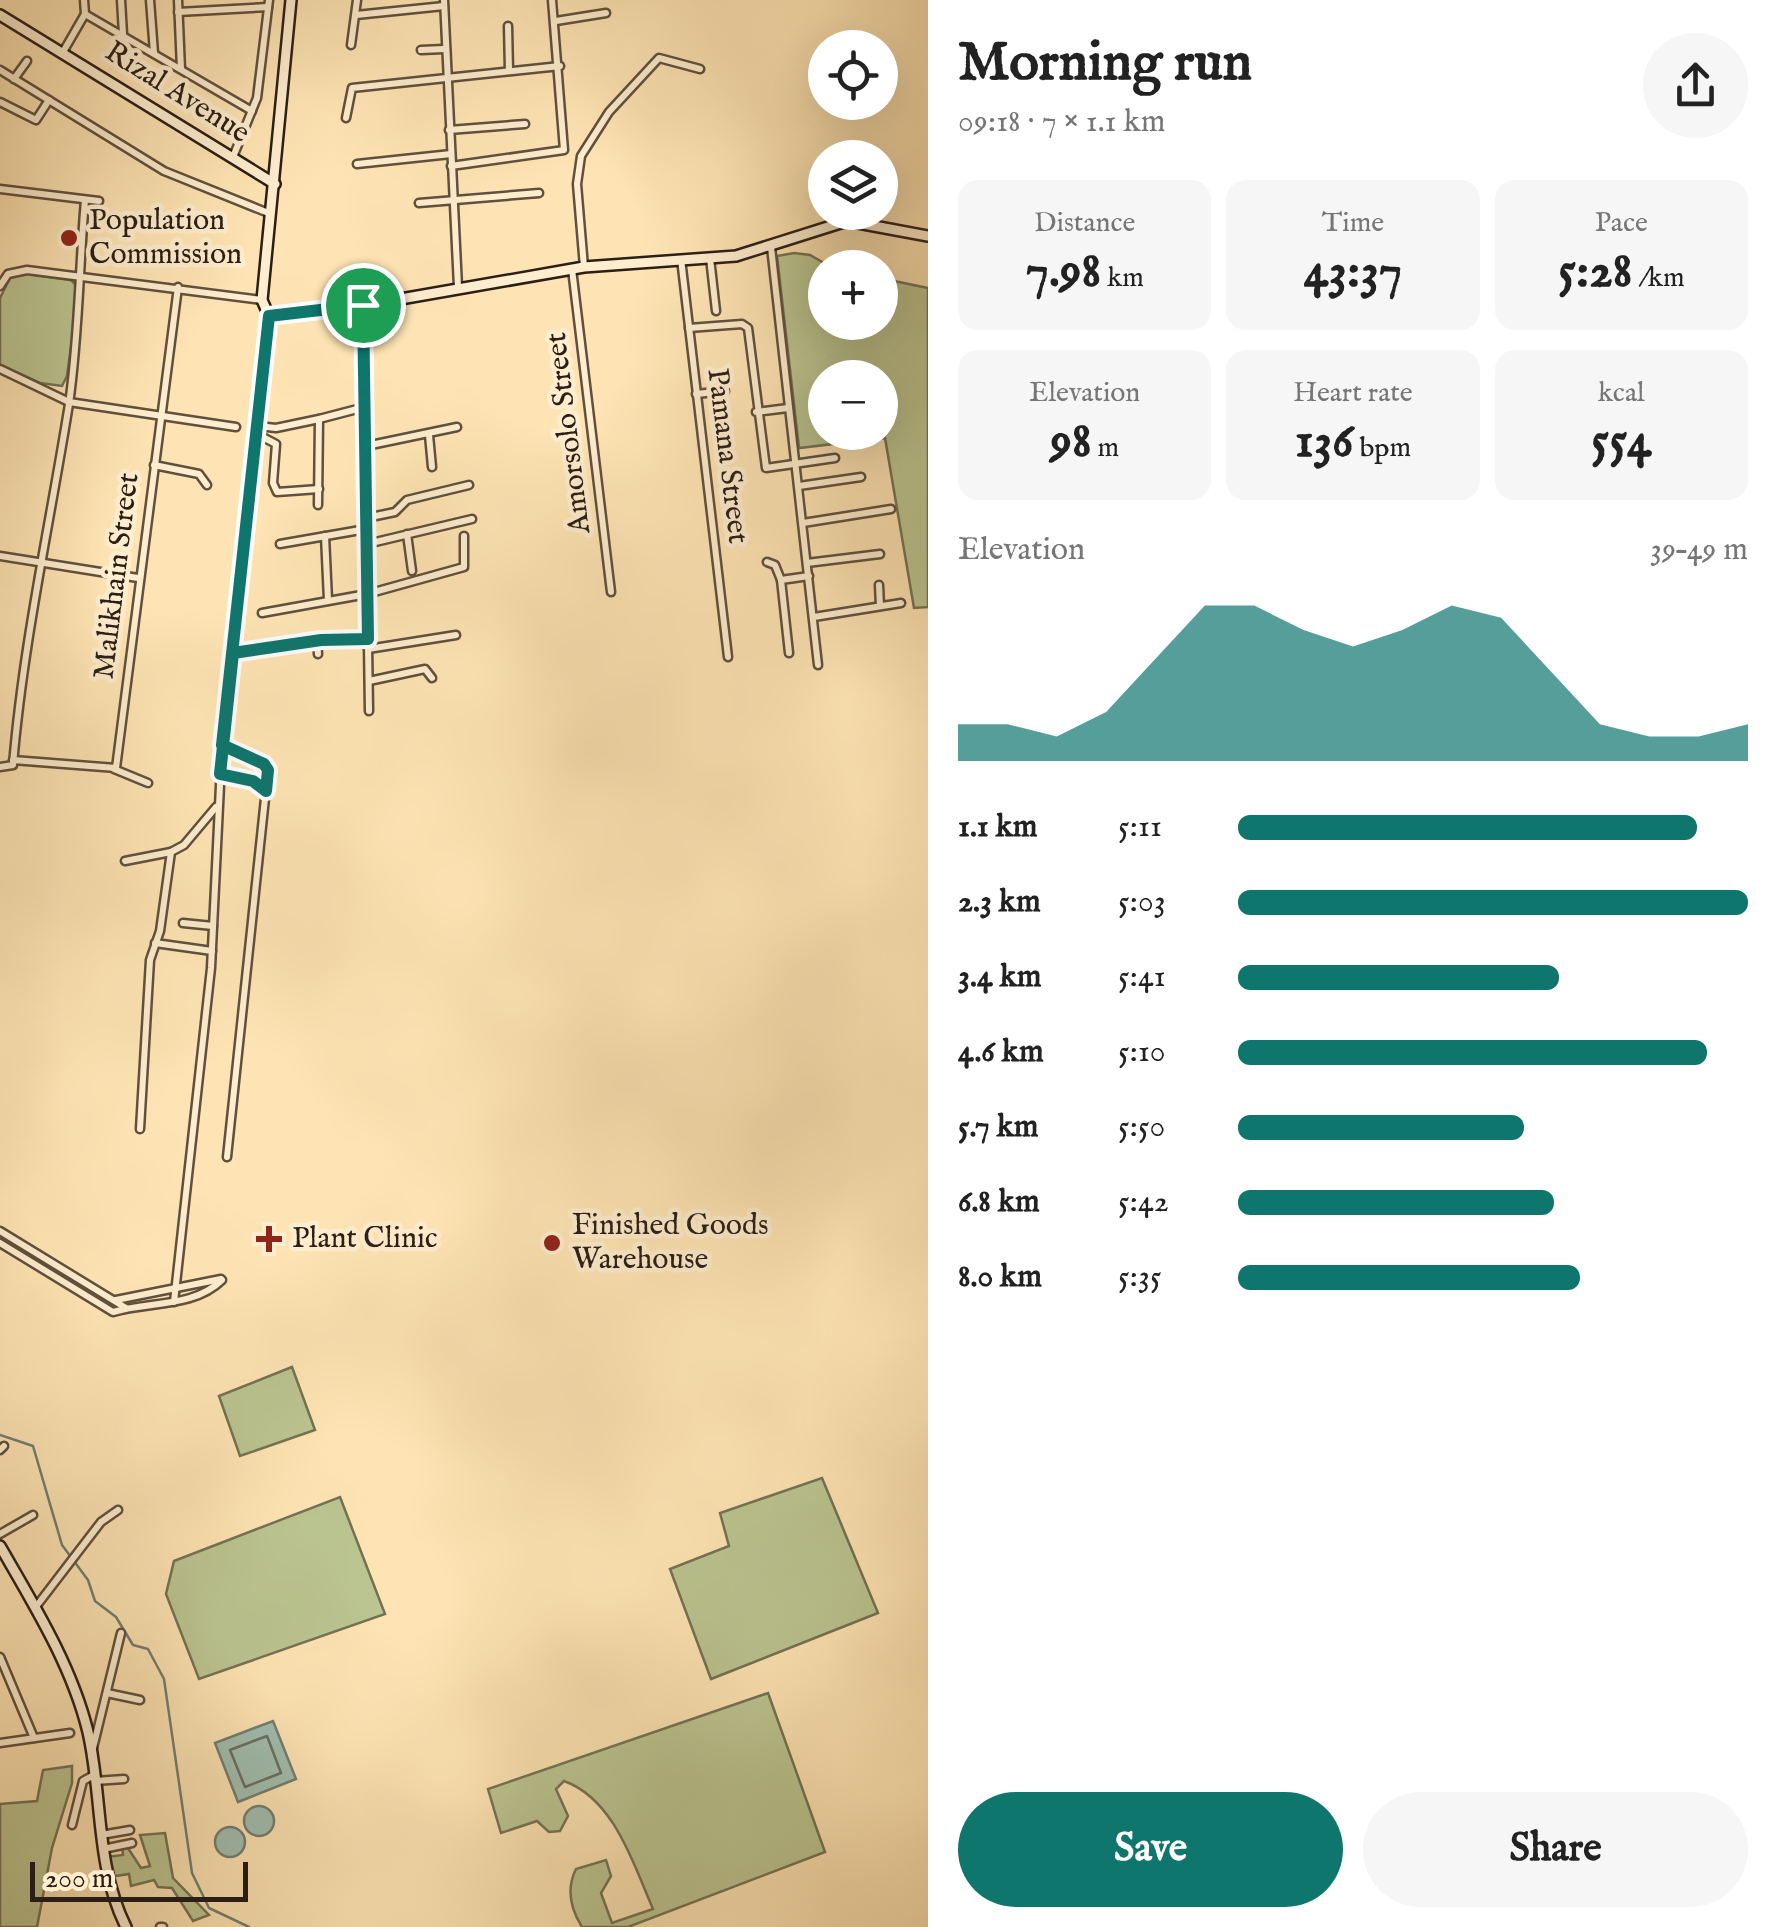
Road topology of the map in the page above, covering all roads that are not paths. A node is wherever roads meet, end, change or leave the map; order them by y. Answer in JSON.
{"nodes":[{"id":1,"x":84,"y":0,"type":"edge"},
{"id":2,"x":122,"y":0,"type":"edge"},
{"id":3,"x":150,"y":0,"type":"edge"},
{"id":4,"x":178,"y":0,"type":"edge"},
{"id":5,"x":291,"y":0,"type":"edge"},
{"id":6,"x":357,"y":0,"type":"edge"},
{"id":7,"x":552,"y":0,"type":"edge"},
{"id":8,"x":444,"y":3,"type":"edge"},
{"id":9,"x":268,"y":4,"type":"edge"},
{"id":10,"x":178,"y":12,"type":"junction"},
{"id":11,"x":606,"y":13,"type":"dead end"},
{"id":12,"x":85,"y":14,"type":"junction"},
{"id":13,"x":0,"y":15,"type":"edge"},
{"id":14,"x":356,"y":15,"type":"junction"},
{"id":15,"x":556,"y":21,"type":"junction"},
{"id":16,"x":508,"y":26,"type":"dead end"},
{"id":17,"x":122,"y":36,"type":"junction"},
{"id":18,"x":352,"y":45,"type":"dead end"},
{"id":19,"x":444,"y":49,"type":"junction"},
{"id":20,"x":421,"y":50,"type":"dead end"},
{"id":21,"x":63,"y":52,"type":"junction"},
{"id":22,"x":154,"y":53,"type":"junction"},
{"id":23,"x":27,"y":61,"type":"dead end"},
{"id":24,"x":560,"y":66,"type":"junction"},
{"id":25,"x":700,"y":69,"type":"dead end"},
{"id":26,"x":0,"y":70,"type":"edge"},
{"id":27,"x":181,"y":70,"type":"junction"},
{"id":28,"x":509,"y":72,"type":"junction"},
{"id":29,"x":14,"y":78,"type":"junction"},
{"id":30,"x":445,"y":81,"type":"junction"},
{"id":31,"x":49,"y":100,"type":"junction"},
{"id":32,"x":0,"y":102,"type":"edge"},
{"id":33,"x":252,"y":110,"type":"junction"},
{"id":34,"x":346,"y":118,"type":"dead end"},
{"id":35,"x":525,"y":124,"type":"dead end"},
{"id":36,"x":448,"y":130,"type":"junction"},
{"id":37,"x":450,"y":154,"type":"junction"},
{"id":38,"x":233,"y":157,"type":"junction"},
{"id":39,"x":358,"y":164,"type":"dead end"},
{"id":40,"x":451,"y":166,"type":"junction"},
{"id":41,"x":275,"y":184,"type":"junction"},
{"id":42,"x":0,"y":188,"type":"edge"},
{"id":43,"x":540,"y":193,"type":"dead end"},
{"id":44,"x":85,"y":200,"type":"junction"},
{"id":45,"x":99,"y":201,"type":"dead end"},
{"id":46,"x":454,"y":201,"type":"junction"},
{"id":47,"x":419,"y":203,"type":"dead end"},
{"id":48,"x":271,"y":214,"type":"junction"},
{"id":49,"x":928,"y":236,"type":"edge"},
{"id":50,"x":770,"y":247,"type":"junction"},
{"id":51,"x":710,"y":258,"type":"junction"},
{"id":52,"x":681,"y":260,"type":"junction"},
{"id":53,"x":584,"y":268,"type":"junction"},
{"id":54,"x":572,"y":269,"type":"junction"},
{"id":55,"x":81,"y":276,"type":"junction"},
{"id":56,"x":0,"y":286,"type":"edge"},
{"id":57,"x":178,"y":287,"type":"junction"},
{"id":58,"x":458,"y":288,"type":"junction"},
{"id":59,"x":262,"y":300,"type":"junction"},
{"id":60,"x":363,"y":305,"type":"junction"},
{"id":61,"x":716,"y":310,"type":"dead end"},
{"id":62,"x":269,"y":316,"type":"junction"},
{"id":63,"x":689,"y":328,"type":"junction"},
{"id":64,"x":0,"y":370,"type":"edge"},
{"id":65,"x":725,"y":391,"type":"dead end"},
{"id":66,"x":696,"y":394,"type":"junction"},
{"id":67,"x":69,"y":402,"type":"junction"},
{"id":68,"x":365,"y":406,"type":"junction"},
{"id":69,"x":788,"y":408,"type":"junction"},
{"id":70,"x":756,"y":412,"type":"junction"},
{"id":71,"x":161,"y":416,"type":"junction"},
{"id":72,"x":318,"y":419,"type":"junction"},
{"id":73,"x":236,"y":427,"type":"dead end"},
{"id":74,"x":457,"y":428,"type":"dead end"},
{"id":75,"x":258,"y":430,"type":"junction"},
{"id":76,"x":428,"y":435,"type":"junction"},
{"id":77,"x":366,"y":446,"type":"junction"},
{"id":78,"x":835,"y":458,"type":"dead end"},
{"id":79,"x":154,"y":465,"type":"junction"},
{"id":80,"x":797,"y":465,"type":"junction"},
{"id":81,"x":432,"y":467,"type":"dead end"},
{"id":82,"x":861,"y":477,"type":"dead end"},
{"id":83,"x":208,"y":485,"type":"dead end"},
{"id":84,"x":469,"y":485,"type":"dead end"},
{"id":85,"x":799,"y":486,"type":"junction"},
{"id":86,"x":319,"y":489,"type":"junction"},
{"id":87,"x":318,"y":504,"type":"dead end"},
{"id":88,"x":891,"y":510,"type":"dead end"},
{"id":89,"x":366,"y":518,"type":"junction"},
{"id":90,"x":472,"y":519,"type":"dead end"},
{"id":91,"x":803,"y":523,"type":"junction"},
{"id":92,"x":366,"y":530,"type":"junction"},
{"id":93,"x":407,"y":534,"type":"junction"},
{"id":94,"x":324,"y":536,"type":"junction"},
{"id":95,"x":464,"y":536,"type":"dead end"},
{"id":96,"x":280,"y":544,"type":"dead end"},
{"id":97,"x":367,"y":544,"type":"junction"},
{"id":98,"x":880,"y":554,"type":"dead end"},
{"id":99,"x":0,"y":556,"type":"edge"},
{"id":100,"x":767,"y":562,"type":"dead end"},
{"id":101,"x":807,"y":563,"type":"junction"},
{"id":102,"x":44,"y":564,"type":"junction"},
{"id":103,"x":412,"y":572,"type":"dead end"},
{"id":104,"x":808,"y":576,"type":"junction"},
{"id":105,"x":138,"y":578,"type":"junction"},
{"id":106,"x":781,"y":580,"type":"junction"},
{"id":107,"x":879,"y":584,"type":"dead end"},
{"id":108,"x":611,"y":592,"type":"dead end"},
{"id":109,"x":367,"y":594,"type":"junction"},
{"id":110,"x":328,"y":600,"type":"junction"},
{"id":111,"x":901,"y":603,"type":"dead end"},
{"id":112,"x":880,"y":606,"type":"junction"},
{"id":113,"x":262,"y":614,"type":"dead end"},
{"id":114,"x":814,"y":617,"type":"junction"},
{"id":115,"x":456,"y":635,"type":"dead end"},
{"id":116,"x":368,"y":639,"type":"junction"},
{"id":117,"x":316,"y":641,"type":"junction"},
{"id":118,"x":368,"y":650,"type":"junction"},
{"id":119,"x":233,"y":653,"type":"junction"},
{"id":120,"x":788,"y":653,"type":"dead end"},
{"id":121,"x":318,"y":654,"type":"dead end"},
{"id":122,"x":728,"y":657,"type":"dead end"},
{"id":123,"x":818,"y":665,"type":"dead end"},
{"id":124,"x":432,"y":678,"type":"dead end"},
{"id":125,"x":369,"y":681,"type":"junction"},
{"id":126,"x":368,"y":711,"type":"dead end"},
{"id":127,"x":222,"y":745,"type":"junction"},
{"id":128,"x":13,"y":760,"type":"junction"},
{"id":129,"x":4,"y":767,"type":"edge"},
{"id":130,"x":114,"y":769,"type":"junction"},
{"id":131,"x":220,"y":774,"type":"junction"},
{"id":132,"x":148,"y":782,"type":"dead end"},
{"id":133,"x":266,"y":791,"type":"junction"},
{"id":134,"x":217,"y":806,"type":"junction"},
{"id":135,"x":170,"y":852,"type":"junction"},
{"id":136,"x":125,"y":861,"type":"dead end"},
{"id":137,"x":183,"y":923,"type":"dead end"},
{"id":138,"x":213,"y":926,"type":"junction"},
{"id":139,"x":155,"y":943,"type":"junction"},
{"id":140,"x":212,"y":951,"type":"junction"},
{"id":141,"x":140,"y":1129,"type":"dead end"},
{"id":142,"x":226,"y":1157,"type":"dead end"},
{"id":143,"x":0,"y":1231,"type":"edge"},
{"id":144,"x":0,"y":1244,"type":"edge"},
{"id":145,"x":175,"y":1290,"type":"junction"},
{"id":146,"x":115,"y":1300,"type":"junction"},
{"id":147,"x":174,"y":1302,"type":"junction"},
{"id":148,"x":102,"y":1304,"type":"junction"},
{"id":149,"x":127,"y":1308,"type":"junction"},
{"id":150,"x":118,"y":1510,"type":"dead end"},
{"id":151,"x":33,"y":1515,"type":"dead end"},
{"id":152,"x":0,"y":1534,"type":"edge"},
{"id":153,"x":0,"y":1546,"type":"edge"},
{"id":154,"x":35,"y":1608,"type":"junction"},
{"id":155,"x":121,"y":1632,"type":"dead end"},
{"id":156,"x":0,"y":1657,"type":"edge"},
{"id":157,"x":106,"y":1693,"type":"junction"},
{"id":158,"x":140,"y":1700,"type":"dead end"},
{"id":159,"x":70,"y":1732,"type":"dead end"},
{"id":160,"x":34,"y":1738,"type":"junction"},
{"id":161,"x":0,"y":1742,"type":"edge"},
{"id":162,"x":92,"y":1753,"type":"junction"},
{"id":163,"x":95,"y":1778,"type":"junction"},
{"id":164,"x":124,"y":1779,"type":"dead end"},
{"id":165,"x":72,"y":1824,"type":"dead end"},
{"id":166,"x":130,"y":1830,"type":"dead end"},
{"id":167,"x":101,"y":1835,"type":"junction"},
{"id":168,"x":132,"y":1844,"type":"dead end"},
{"id":169,"x":103,"y":1849,"type":"junction"},
{"id":170,"x":126,"y":1927,"type":"edge"}],
"edges":[{"from":1,"to":12,"type":"street"},
{"from":2,"to":17,"type":"street"},
{"from":3,"to":22,"type":"street"},
{"from":4,"to":10,"type":"street"},
{"from":5,"to":41,"type":"street"},
{"from":6,"to":14,"type":"street"},
{"from":7,"to":15,"type":"street"},
{"from":8,"to":14,"type":"street"},
{"from":8,"to":19,"type":"street"},
{"from":9,"to":10,"type":"street"},
{"from":9,"to":33,"type":"street"},
{"from":10,"to":27,"type":"street"},
{"from":11,"to":15,"type":"street"},
{"from":12,"to":17,"type":"street"},
{"from":12,"to":21,"type":"street"},
{"from":13,"to":21,"type":"street","name":"Rizal Avenue"},
{"from":14,"to":18,"type":"street"},
{"from":15,"to":24,"type":"street"},
{"from":16,"to":28,"type":"street"},
{"from":17,"to":22,"type":"street"},
{"from":19,"to":20,"type":"street"},
{"from":19,"to":30,"type":"street"},
{"from":21,"to":38,"type":"street","name":"Rizal Avenue"},
{"from":22,"to":27,"type":"street"},
{"from":23,"to":29,"type":"street"},
{"from":24,"to":28,"type":"street"},
{"from":24,"to":40,"type":"street"},
{"from":25,"to":53,"type":"street"},
{"from":26,"to":29,"type":"street"},
{"from":27,"to":33,"type":"street"},
{"from":28,"to":30,"type":"street"},
{"from":29,"to":31,"type":"street"},
{"from":30,"to":34,"type":"street"},
{"from":30,"to":36,"type":"street"},
{"from":31,"to":32,"type":"street"},
{"from":31,"to":48,"type":"street"},
{"from":33,"to":38,"type":"street"},
{"from":35,"to":36,"type":"street"},
{"from":36,"to":37,"type":"street"},
{"from":37,"to":39,"type":"street"},
{"from":37,"to":40,"type":"street"},
{"from":38,"to":41,"type":"street","name":"Rizal Avenue"},
{"from":40,"to":46,"type":"street"},
{"from":41,"to":48,"type":"street"},
{"from":42,"to":44,"type":"street"},
{"from":43,"to":46,"type":"street"},
{"from":44,"to":45,"type":"street"},
{"from":44,"to":55,"type":"street"},
{"from":46,"to":47,"type":"street"},
{"from":46,"to":58,"type":"street"},
{"from":48,"to":59,"type":"street"},
{"from":49,"to":50,"type":"street"},
{"from":50,"to":51,"type":"street"},
{"from":50,"to":69,"type":"street"},
{"from":51,"to":52,"type":"street"},
{"from":51,"to":61,"type":"street"},
{"from":52,"to":53,"type":"street"},
{"from":52,"to":63,"type":"street","name":"Pamana Street"},
{"from":53,"to":54,"type":"street"},
{"from":54,"to":58,"type":"street"},
{"from":54,"to":108,"type":"street","name":"Amorsolo Street"},
{"from":55,"to":56,"type":"street"},
{"from":55,"to":57,"type":"street"},
{"from":55,"to":67,"type":"street"},
{"from":57,"to":59,"type":"street"},
{"from":57,"to":71,"type":"street","name":"Malikhain Street"},
{"from":58,"to":60,"type":"street"},
{"from":59,"to":62,"type":"street"},
{"from":60,"to":62,"type":"street"},
{"from":60,"to":68,"type":"street"},
{"from":62,"to":75,"type":"street"},
{"from":63,"to":66,"type":"street","name":"Pamana Street"},
{"from":63,"to":70,"type":"street"},
{"from":64,"to":67,"type":"street"},
{"from":65,"to":66,"type":"street"},
{"from":66,"to":122,"type":"street","name":"Pamana Street"},
{"from":67,"to":71,"type":"street"},
{"from":67,"to":102,"type":"street"},
{"from":68,"to":72,"type":"street"},
{"from":68,"to":77,"type":"street"},
{"from":69,"to":70,"type":"street"},
{"from":69,"to":80,"type":"street"},
{"from":70,"to":80,"type":"street"},
{"from":71,"to":73,"type":"street"},
{"from":71,"to":79,"type":"street","name":"Malikhain Street"},
{"from":72,"to":75,"type":"street"},
{"from":72,"to":86,"type":"street"},
{"from":74,"to":76,"type":"street"},
{"from":75,"to":86,"type":"street"},
{"from":75,"to":119,"type":"street"},
{"from":76,"to":77,"type":"street"},
{"from":76,"to":81,"type":"street"},
{"from":77,"to":89,"type":"street"},
{"from":78,"to":80,"type":"street"},
{"from":79,"to":83,"type":"street"},
{"from":79,"to":105,"type":"street","name":"Malikhain Street"},
{"from":80,"to":85,"type":"street"},
{"from":82,"to":85,"type":"street"},
{"from":84,"to":89,"type":"street"},
{"from":85,"to":91,"type":"street"},
{"from":86,"to":87,"type":"street"},
{"from":88,"to":91,"type":"street"},
{"from":89,"to":92,"type":"street"},
{"from":90,"to":93,"type":"street"},
{"from":91,"to":101,"type":"street"},
{"from":92,"to":94,"type":"street"},
{"from":92,"to":97,"type":"street"},
{"from":93,"to":97,"type":"street"},
{"from":93,"to":103,"type":"street"},
{"from":94,"to":96,"type":"street"},
{"from":94,"to":110,"type":"street"},
{"from":95,"to":109,"type":"street"},
{"from":97,"to":109,"type":"street"},
{"from":98,"to":101,"type":"street"},
{"from":99,"to":102,"type":"street"},
{"from":100,"to":106,"type":"street"},
{"from":101,"to":104,"type":"street"},
{"from":102,"to":105,"type":"street"},
{"from":102,"to":128,"type":"street"},
{"from":104,"to":106,"type":"street"},
{"from":104,"to":114,"type":"street"},
{"from":105,"to":130,"type":"street","name":"Malikhain Street"},
{"from":106,"to":120,"type":"street"},
{"from":107,"to":112,"type":"street"},
{"from":109,"to":110,"type":"street"},
{"from":109,"to":116,"type":"street"},
{"from":110,"to":113,"type":"street"},
{"from":111,"to":112,"type":"street"},
{"from":112,"to":114,"type":"street"},
{"from":114,"to":123,"type":"street"},
{"from":115,"to":118,"type":"street"},
{"from":116,"to":117,"type":"street"},
{"from":116,"to":118,"type":"street"},
{"from":117,"to":119,"type":"street"},
{"from":117,"to":121,"type":"street"},
{"from":118,"to":125,"type":"street"},
{"from":119,"to":127,"type":"street"},
{"from":124,"to":125,"type":"street"},
{"from":125,"to":126,"type":"street"},
{"from":127,"to":131,"type":"street"},
{"from":127,"to":133,"type":"street"},
{"from":128,"to":129,"type":"street"},
{"from":128,"to":130,"type":"street"},
{"from":130,"to":132,"type":"street"},
{"from":131,"to":133,"type":"street"},
{"from":131,"to":134,"type":"street"},
{"from":133,"to":142,"type":"street"},
{"from":134,"to":135,"type":"street"},
{"from":134,"to":138,"type":"street"},
{"from":135,"to":136,"type":"street"},
{"from":135,"to":139,"type":"street"},
{"from":137,"to":138,"type":"street"},
{"from":138,"to":140,"type":"street"},
{"from":139,"to":140,"type":"street"},
{"from":139,"to":141,"type":"street"},
{"from":140,"to":145,"type":"street"},
{"from":143,"to":146,"type":"street"},
{"from":144,"to":148,"type":"street"},
{"from":145,"to":146,"type":"street"},
{"from":145,"to":147,"type":"street"},
{"from":145,"to":147,"type":"street"},
{"from":146,"to":148,"type":"street"},
{"from":146,"to":149,"type":"street"},
{"from":147,"to":149,"type":"street"},
{"from":148,"to":149,"type":"street"},
{"from":150,"to":154,"type":"street"},
{"from":151,"to":152,"type":"street"},
{"from":153,"to":154,"type":"street"},
{"from":154,"to":162,"type":"street"},
{"from":155,"to":157,"type":"street"},
{"from":156,"to":160,"type":"street"},
{"from":157,"to":158,"type":"street"},
{"from":157,"to":162,"type":"street"},
{"from":159,"to":160,"type":"street"},
{"from":160,"to":161,"type":"street"},
{"from":162,"to":163,"type":"street"},
{"from":163,"to":164,"type":"street"},
{"from":163,"to":165,"type":"street"},
{"from":163,"to":167,"type":"street"},
{"from":166,"to":167,"type":"street"},
{"from":167,"to":169,"type":"street"},
{"from":168,"to":169,"type":"street"},
{"from":169,"to":170,"type":"street"}]}
